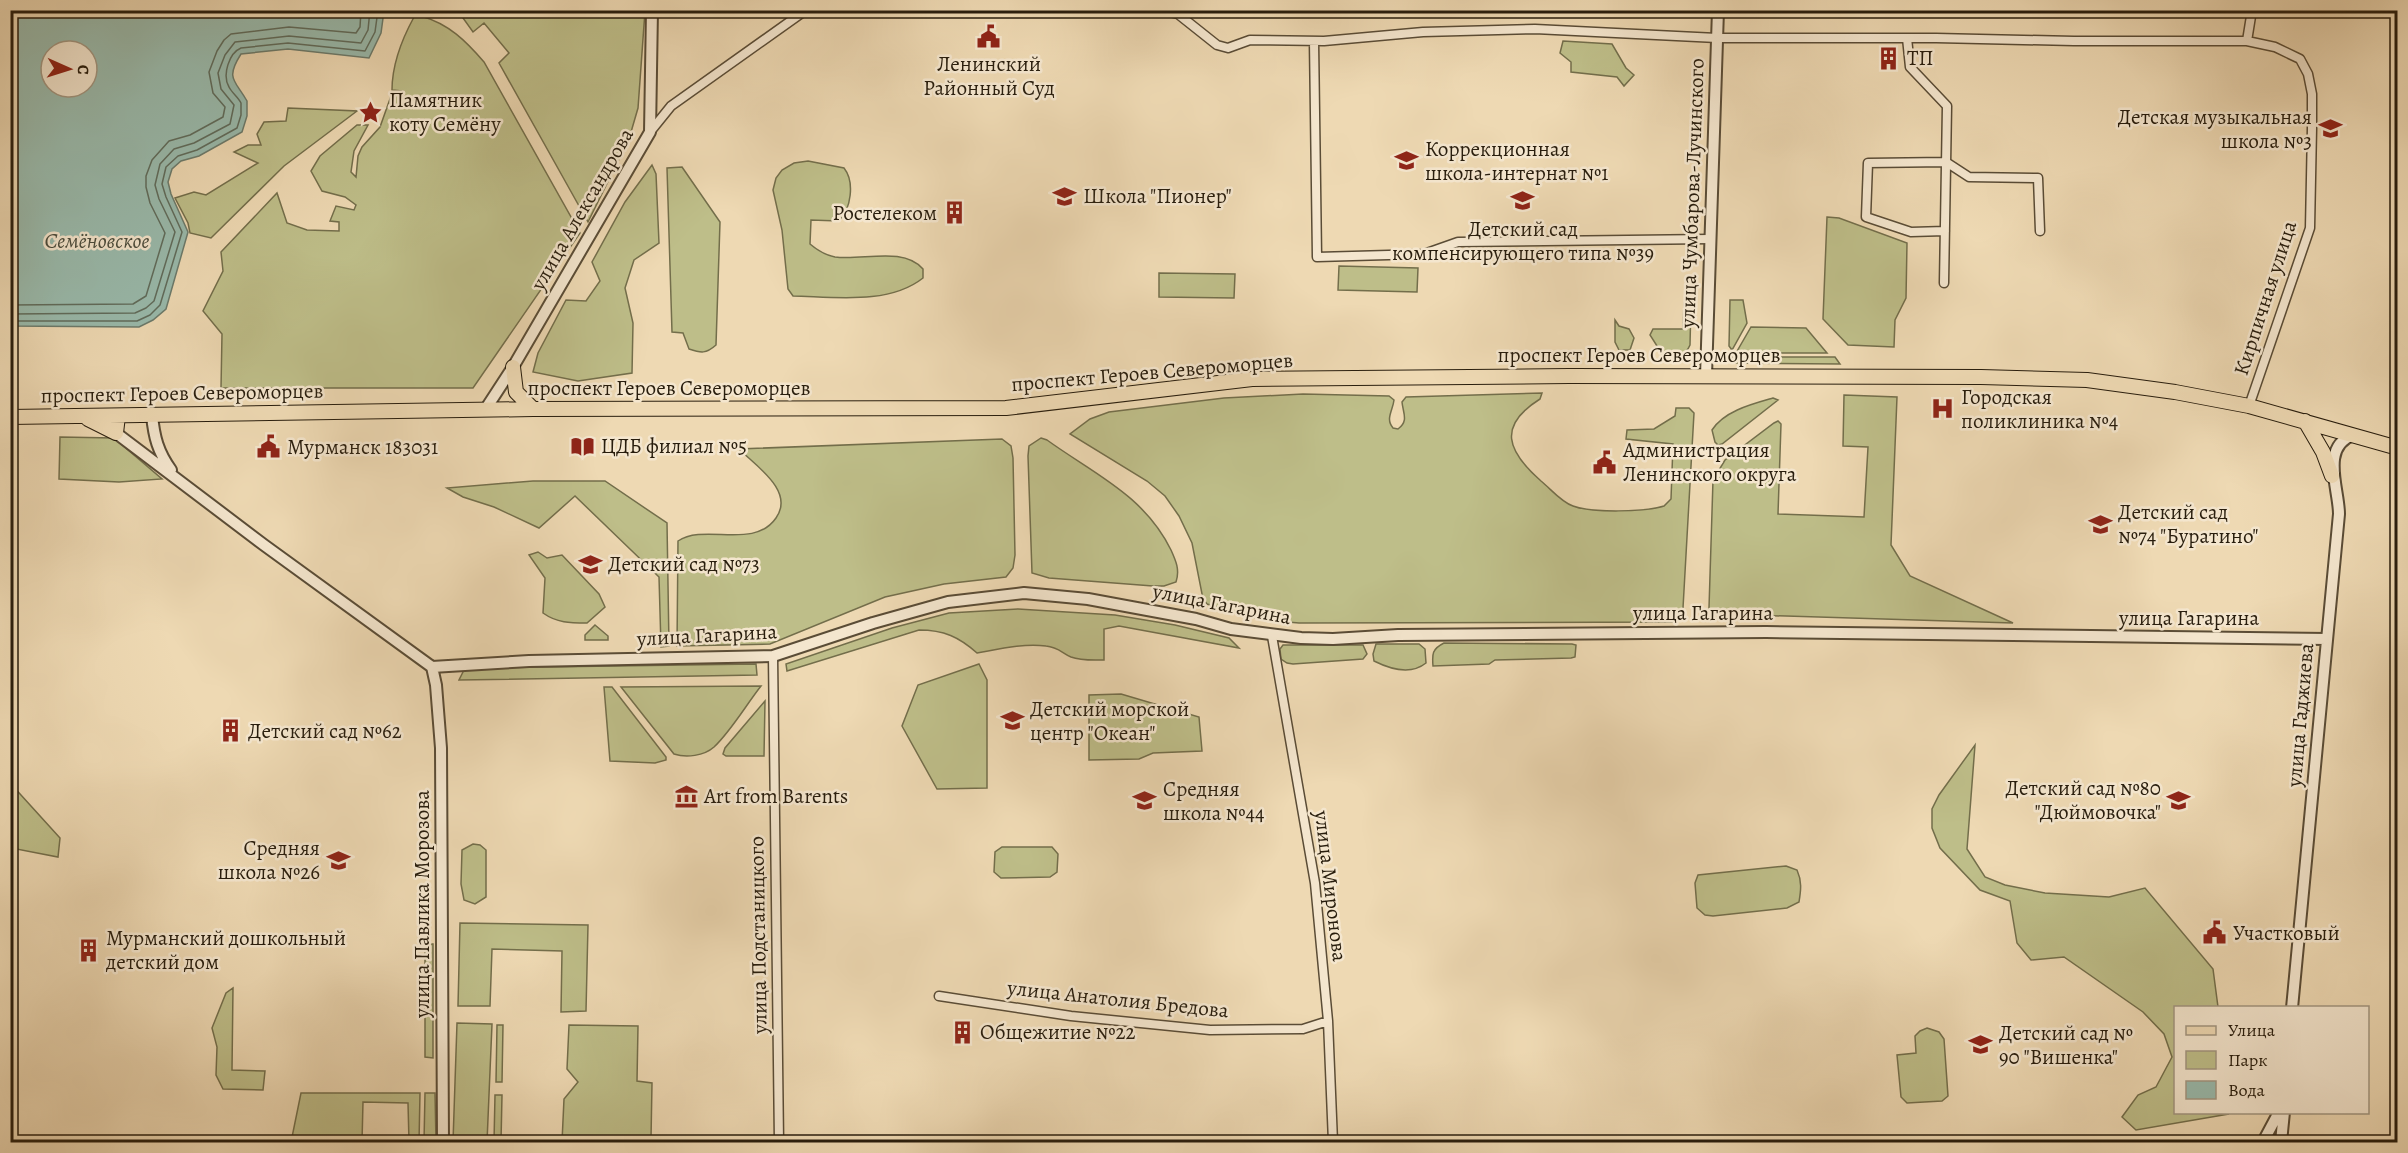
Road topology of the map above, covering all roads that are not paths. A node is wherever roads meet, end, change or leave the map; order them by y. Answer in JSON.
{"nodes":[{"id":1,"x":652,"y":10,"type":"edge"},
{"id":2,"x":806,"y":10,"type":"edge"},
{"id":3,"x":1161,"y":10,"type":"edge"},
{"id":4,"x":1718,"y":10,"type":"edge"},
{"id":5,"x":2252,"y":10,"type":"edge"},
{"id":6,"x":1717,"y":38,"type":"junction"},
{"id":7,"x":1907,"y":38,"type":"junction"},
{"id":8,"x":1314,"y":41,"type":"junction"},
{"id":9,"x":2247,"y":41,"type":"junction"},
{"id":10,"x":650,"y":132,"type":"junction"},
{"id":11,"x":1946,"y":162,"type":"junction"},
{"id":12,"x":1945,"y":231,"type":"junction"},
{"id":13,"x":2040,"y":231,"type":"dead end"},
{"id":14,"x":1710,"y":239,"type":"junction"},
{"id":15,"x":1944,"y":283,"type":"dead end"},
{"id":16,"x":513,"y":367,"type":"junction"},
{"id":17,"x":1706,"y":376,"type":"junction"},
{"id":18,"x":2249,"y":406,"type":"junction"},
{"id":19,"x":533,"y":409,"type":"junction"},
{"id":20,"x":485,"y":410,"type":"junction"},
{"id":21,"x":152,"y":415,"type":"junction"},
{"id":22,"x":118,"y":416,"type":"junction"},
{"id":23,"x":10,"y":417,"type":"edge"},
{"id":24,"x":84,"y":417,"type":"junction"},
{"id":25,"x":2306,"y":421,"type":"junction"},
{"id":26,"x":116,"y":434,"type":"junction"},
{"id":27,"x":2353,"y":435,"type":"junction"},
{"id":28,"x":2397,"y":448,"type":"edge"},
{"id":29,"x":2332,"y":476,"type":"junction"},
{"id":30,"x":180,"y":483,"type":"junction"},
{"id":31,"x":1272,"y":636,"type":"junction"},
{"id":32,"x":2327,"y":639,"type":"junction"},
{"id":33,"x":773,"y":656,"type":"junction"},
{"id":34,"x":432,"y":667,"type":"junction"},
{"id":35,"x":939,"y":996,"type":"dead end"},
{"id":36,"x":2292,"y":1006,"type":"edge"},
{"id":37,"x":1328,"y":1021,"type":"junction"},
{"id":38,"x":2278,"y":1114,"type":"edge"},
{"id":39,"x":2284,"y":1114,"type":"edge"},
{"id":40,"x":443,"y":1143,"type":"edge"},
{"id":41,"x":779,"y":1143,"type":"edge"},
{"id":42,"x":1334,"y":1143,"type":"edge"},
{"id":43,"x":2263,"y":1143,"type":"edge"},
{"id":44,"x":2281,"y":1143,"type":"edge"}],
"edges":[{"from":1,"to":10,"type":"street","name":"улица Александрова"},
{"from":2,"to":10,"type":"street"},
{"from":3,"to":8,"type":"street"},
{"from":4,"to":6,"type":"street","name":"улица Чумбарова-Лучинского"},
{"from":5,"to":9,"type":"street"},
{"from":6,"to":7,"type":"street"},
{"from":6,"to":8,"type":"street"},
{"from":6,"to":14,"type":"street","name":"улица Чумбарова-Лучинского"},
{"from":7,"to":9,"type":"street"},
{"from":7,"to":11,"type":"street"},
{"from":8,"to":14,"type":"street"},
{"from":9,"to":18,"type":"street","name":"Кирпичная улица"},
{"from":10,"to":16,"type":"street","name":"улица Александрова"},
{"from":11,"to":12,"type":"street"},
{"from":11,"to":12,"type":"street"},
{"from":11,"to":13,"type":"street"},
{"from":12,"to":15,"type":"street"},
{"from":14,"to":17,"type":"street","name":"улица Чумбарова-Лучинского"},
{"from":16,"to":19,"type":"main road"},
{"from":16,"to":20,"type":"street","name":"улица Александрова"},
{"from":17,"to":18,"type":"main road","name":"проспект Героев Североморцев"},
{"from":17,"to":19,"type":"main road","name":"проспект Героев Североморцев"},
{"from":18,"to":25,"type":"main road","name":"проспект Героев Североморцев"},
{"from":19,"to":20,"type":"main road","name":"проспект Героев Североморцев"},
{"from":20,"to":21,"type":"main road","name":"проспект Героев Североморцев"},
{"from":21,"to":22,"type":"main road","name":"проспект Героев Североморцев"},
{"from":21,"to":30,"type":"street"},
{"from":22,"to":24,"type":"main road","name":"проспект Героев Североморцев"},
{"from":22,"to":26,"type":"main road"},
{"from":23,"to":24,"type":"main road","name":"проспект Героев Североморцев"},
{"from":24,"to":26,"type":"main road"},
{"from":25,"to":27,"type":"main road","name":"проспект Героев Североморцев"},
{"from":25,"to":29,"type":"main road"},
{"from":26,"to":30,"type":"street"},
{"from":27,"to":28,"type":"main road","name":"проспект Героев Североморцев"},
{"from":27,"to":29,"type":"street","name":"улица Гаджиева"},
{"from":29,"to":32,"type":"street","name":"улица Гаджиева"},
{"from":30,"to":34,"type":"street"},
{"from":31,"to":32,"type":"street","name":"улица Гагарина"},
{"from":31,"to":33,"type":"street","name":"улица Гагарина"},
{"from":31,"to":37,"type":"street","name":"улица Миронова"},
{"from":32,"to":36,"type":"street","name":"улица Гаджиева"},
{"from":33,"to":34,"type":"street","name":"улица Гагарина"},
{"from":33,"to":41,"type":"street","name":"улица Подстаницкого"},
{"from":34,"to":40,"type":"street","name":"улица Павлика Морозова"},
{"from":35,"to":37,"type":"street","name":"улица Анатолия Бредова"},
{"from":37,"to":42,"type":"street","name":"улица Миронова"},
{"from":38,"to":43,"type":"street"},
{"from":39,"to":44,"type":"street"}]}
